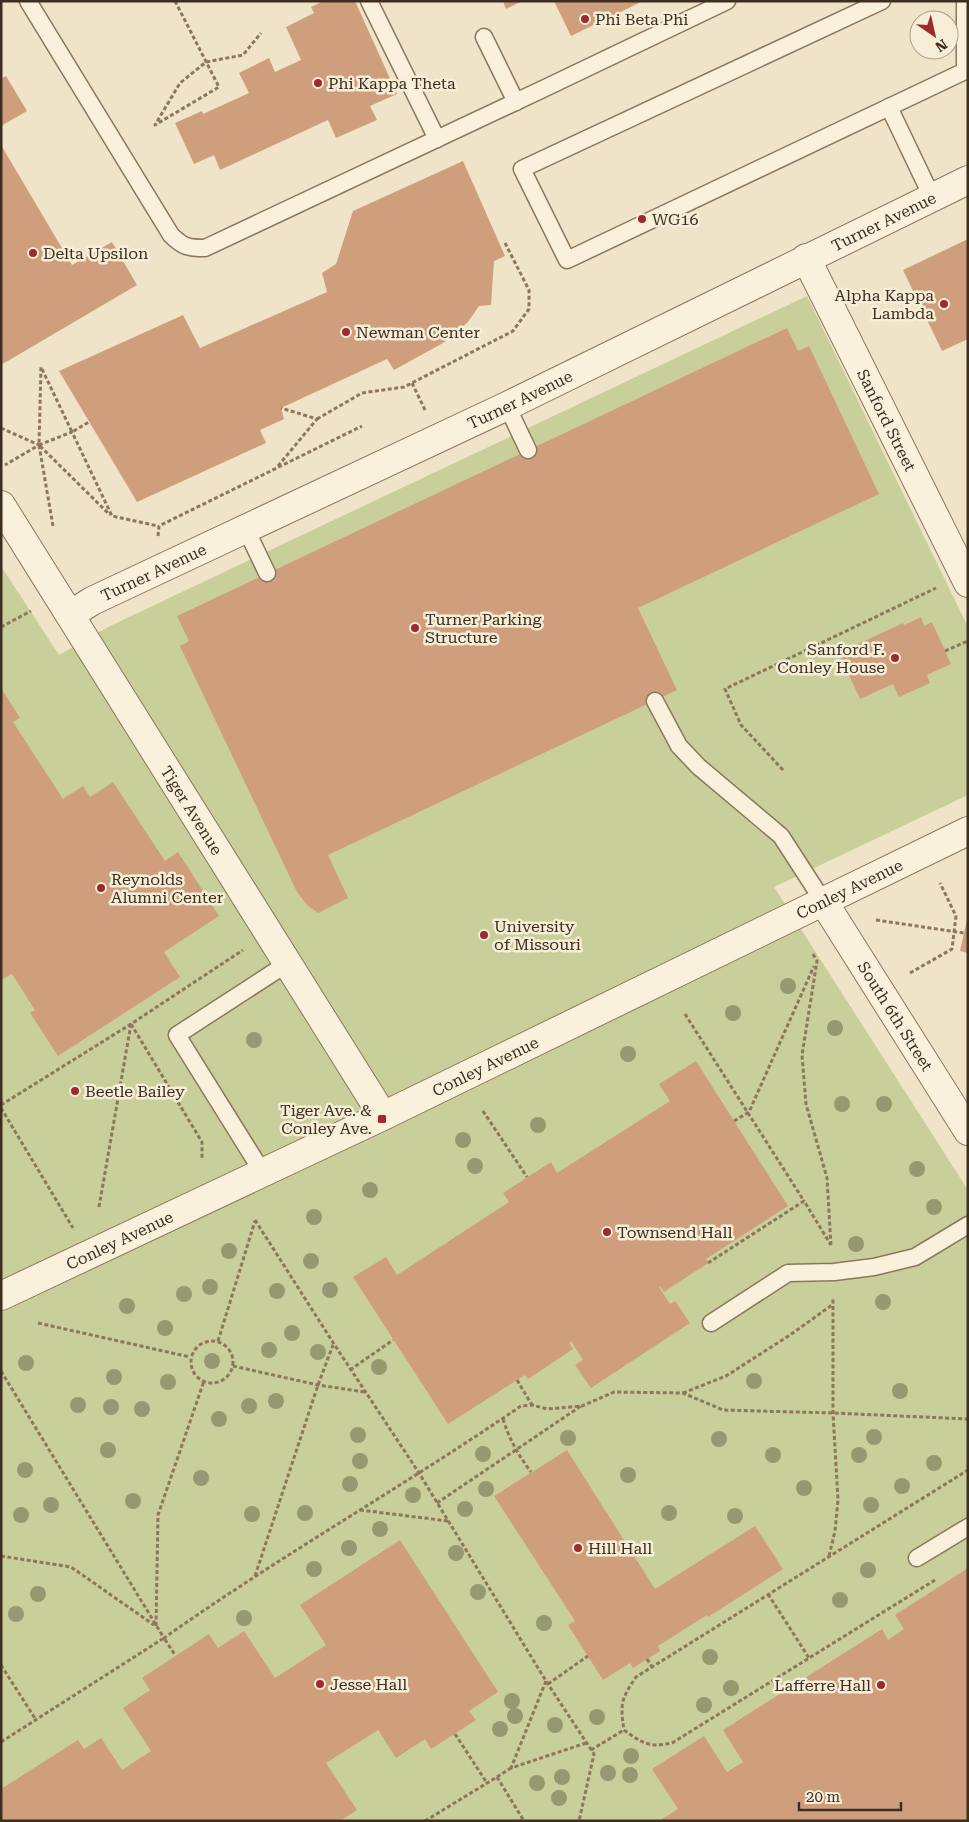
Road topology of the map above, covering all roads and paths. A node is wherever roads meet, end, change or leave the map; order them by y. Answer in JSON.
{"nodes":[{"id":1,"x":28,"y":1,"type":"edge"},
{"id":2,"x":175,"y":1,"type":"edge"},
{"id":3,"x":369,"y":1,"type":"edge"},
{"id":4,"x":726,"y":1,"type":"edge"},
{"id":5,"x":882,"y":1,"type":"edge"},
{"id":6,"x":965,"y":1,"type":"edge"},
{"id":7,"x":261,"y":32,"type":"dead end"},
{"id":8,"x":484,"y":37,"type":"dead end"},
{"id":9,"x":206,"y":62,"type":"junction"},
{"id":10,"x":516,"y":102,"type":"junction"},
{"id":11,"x":889,"y":107,"type":"junction"},
{"id":12,"x":437,"y":139,"type":"junction"},
{"id":13,"x":968,"y":180,"type":"edge"},
{"id":14,"x":932,"y":197,"type":"junction"},
{"id":15,"x":505,"y":243,"type":"dead end"},
{"id":16,"x":806,"y":258,"type":"junction"},
{"id":17,"x":412,"y":384,"type":"junction"},
{"id":18,"x":507,"y":406,"type":"junction"},
{"id":19,"x":281,"y":408,"type":"dead end"},
{"id":20,"x":429,"y":416,"type":"dead end"},
{"id":21,"x":317,"y":419,"type":"junction"},
{"id":22,"x":89,"y":422,"type":"dead end"},
{"id":23,"x":362,"y":426,"type":"dead end"},
{"id":24,"x":1,"y":428,"type":"edge"},
{"id":25,"x":72,"y":432,"type":"junction"},
{"id":26,"x":39,"y":445,"type":"junction"},
{"id":27,"x":528,"y":450,"type":"dead end"},
{"id":28,"x":5,"y":465,"type":"dead end"},
{"id":29,"x":276,"y":468,"type":"junction"},
{"id":30,"x":1,"y":505,"type":"edge"},
{"id":31,"x":112,"y":516,"type":"junction"},
{"id":32,"x":159,"y":526,"type":"junction"},
{"id":33,"x":54,"y":528,"type":"dead end"},
{"id":34,"x":246,"y":529,"type":"junction"},
{"id":35,"x":158,"y":542,"type":"dead end"},
{"id":36,"x":267,"y":573,"type":"dead end"},
{"id":37,"x":968,"y":583,"type":"edge"},
{"id":38,"x":937,"y":587,"type":"dead end"},
{"id":39,"x":31,"y":611,"type":"dead end"},
{"id":40,"x":70,"y":615,"type":"junction"},
{"id":41,"x":1,"y":627,"type":"edge"},
{"id":42,"x":968,"y":641,"type":"edge"},
{"id":43,"x":945,"y":651,"type":"dead end"},
{"id":44,"x":655,"y":701,"type":"dead end"},
{"id":45,"x":783,"y":770,"type":"dead end"},
{"id":46,"x":968,"y":831,"type":"edge"},
{"id":47,"x":940,"y":883,"type":"dead end"},
{"id":48,"x":823,"y":901,"type":"junction"},
{"id":49,"x":876,"y":920,"type":"dead end"},
{"id":50,"x":954,"y":931,"type":"junction"},
{"id":51,"x":964,"y":933,"type":"dead end"},
{"id":52,"x":245,"y":949,"type":"dead end"},
{"id":53,"x":813,"y":954,"type":"dead end"},
{"id":54,"x":288,"y":963,"type":"junction"},
{"id":55,"x":910,"y":973,"type":"dead end"},
{"id":56,"x":685,"y":1014,"type":"dead end"},
{"id":57,"x":131,"y":1024,"type":"junction"},
{"id":58,"x":1,"y":1106,"type":"edge"},
{"id":59,"x":484,"y":1111,"type":"dead end"},
{"id":60,"x":749,"y":1112,"type":"junction"},
{"id":61,"x":383,"y":1116,"type":"junction"},
{"id":62,"x":734,"y":1122,"type":"dead end"},
{"id":63,"x":968,"y":1131,"type":"edge"},
{"id":64,"x":202,"y":1158,"type":"dead end"},
{"id":65,"x":263,"y":1173,"type":"junction"},
{"id":66,"x":527,"y":1177,"type":"dead end"},
{"id":67,"x":804,"y":1201,"type":"junction"},
{"id":68,"x":99,"y":1208,"type":"dead end"},
{"id":69,"x":968,"y":1225,"type":"edge"},
{"id":70,"x":831,"y":1245,"type":"dead end"},
{"id":71,"x":89,"y":1255,"type":"junction"},
{"id":72,"x":708,"y":1264,"type":"dead end"},
{"id":73,"x":1,"y":1296,"type":"edge"},
{"id":74,"x":832,"y":1304,"type":"dead end"},
{"id":75,"x":38,"y":1323,"type":"dead end"},
{"id":76,"x":711,"y":1323,"type":"dead end"},
{"id":77,"x":394,"y":1340,"type":"dead end"},
{"id":78,"x":218,"y":1341,"type":"junction"},
{"id":79,"x":334,"y":1344,"type":"junction"},
{"id":80,"x":190,"y":1357,"type":"junction"},
{"id":81,"x":232,"y":1366,"type":"junction"},
{"id":82,"x":350,"y":1370,"type":"junction"},
{"id":83,"x":1,"y":1371,"type":"edge"},
{"id":84,"x":517,"y":1380,"type":"dead end"},
{"id":85,"x":204,"y":1382,"type":"junction"},
{"id":86,"x":318,"y":1385,"type":"junction"},
{"id":87,"x":366,"y":1392,"type":"junction"},
{"id":88,"x":683,"y":1393,"type":"junction"},
{"id":89,"x":532,"y":1405,"type":"junction"},
{"id":90,"x":582,"y":1406,"type":"junction"},
{"id":91,"x":503,"y":1419,"type":"junction"},
{"id":92,"x":968,"y":1419,"type":"edge"},
{"id":93,"x":516,"y":1450,"type":"junction"},
{"id":94,"x":968,"y":1470,"type":"edge"},
{"id":95,"x":531,"y":1472,"type":"dead end"},
{"id":96,"x":419,"y":1473,"type":"junction"},
{"id":97,"x":437,"y":1503,"type":"junction"},
{"id":98,"x":359,"y":1510,"type":"junction"},
{"id":99,"x":448,"y":1521,"type":"junction"},
{"id":100,"x":968,"y":1527,"type":"edge"},
{"id":101,"x":1,"y":1556,"type":"edge"},
{"id":102,"x":917,"y":1558,"type":"dead end"},
{"id":103,"x":255,"y":1576,"type":"junction"},
{"id":104,"x":943,"y":1576,"type":"dead end"},
{"id":105,"x":768,"y":1594,"type":"junction"},
{"id":106,"x":156,"y":1627,"type":"junction"},
{"id":107,"x":164,"y":1638,"type":"junction"},
{"id":108,"x":175,"y":1655,"type":"dead end"},
{"id":109,"x":588,"y":1656,"type":"dead end"},
{"id":110,"x":809,"y":1658,"type":"junction"},
{"id":111,"x":648,"y":1659,"type":"dead end"},
{"id":112,"x":1,"y":1666,"type":"edge"},
{"id":113,"x":652,"y":1667,"type":"junction"},
{"id":114,"x":547,"y":1682,"type":"junction"},
{"id":115,"x":36,"y":1720,"type":"junction"},
{"id":116,"x":624,"y":1730,"type":"junction"},
{"id":117,"x":455,"y":1734,"type":"dead end"},
{"id":118,"x":1,"y":1742,"type":"edge"},
{"id":119,"x":586,"y":1743,"type":"junction"},
{"id":120,"x":591,"y":1750,"type":"junction"},
{"id":121,"x":511,"y":1768,"type":"junction"},
{"id":122,"x":497,"y":1777,"type":"junction"},
{"id":123,"x":487,"y":1783,"type":"junction"},
{"id":124,"x":425,"y":1821,"type":"edge"},
{"id":125,"x":524,"y":1821,"type":"edge"},
{"id":126,"x":579,"y":1821,"type":"edge"}],
"edges":[{"from":1,"to":12,"type":"lane"},
{"from":2,"to":9,"type":"path"},
{"from":3,"to":12,"type":"lane"},
{"from":4,"to":10,"type":"lane"},
{"from":5,"to":11,"type":"lane"},
{"from":6,"to":11,"type":"lane"},
{"from":7,"to":9,"type":"path"},
{"from":8,"to":10,"type":"lane"},
{"from":9,"to":9,"type":"path"},
{"from":10,"to":12,"type":"lane"},
{"from":11,"to":14,"type":"lane"},
{"from":13,"to":14,"type":"street","name":"Turner Avenue"},
{"from":14,"to":16,"type":"street","name":"Turner Avenue"},
{"from":15,"to":17,"type":"path"},
{"from":16,"to":18,"type":"street","name":"Turner Avenue"},
{"from":16,"to":37,"type":"street","name":"Sanford Street"},
{"from":17,"to":20,"type":"path"},
{"from":17,"to":21,"type":"path"},
{"from":18,"to":27,"type":"lane"},
{"from":18,"to":34,"type":"street","name":"Turner Avenue"},
{"from":19,"to":21,"type":"path"},
{"from":21,"to":29,"type":"path"},
{"from":22,"to":25,"type":"path"},
{"from":23,"to":29,"type":"path"},
{"from":24,"to":26,"type":"path"},
{"from":25,"to":26,"type":"path"},
{"from":25,"to":26,"type":"path"},
{"from":25,"to":31,"type":"path"},
{"from":26,"to":28,"type":"path"},
{"from":26,"to":31,"type":"path"},
{"from":26,"to":33,"type":"path"},
{"from":29,"to":32,"type":"path"},
{"from":30,"to":40,"type":"street","name":"Tiger Avenue"},
{"from":31,"to":32,"type":"path"},
{"from":32,"to":35,"type":"path"},
{"from":34,"to":36,"type":"lane"},
{"from":34,"to":40,"type":"street","name":"Turner Avenue"},
{"from":38,"to":45,"type":"path"},
{"from":39,"to":41,"type":"path"},
{"from":40,"to":54,"type":"street","name":"Tiger Avenue"},
{"from":42,"to":43,"type":"path"},
{"from":44,"to":48,"type":"lane"},
{"from":46,"to":48,"type":"street","name":"Conley Avenue"},
{"from":47,"to":50,"type":"path"},
{"from":48,"to":61,"type":"street","name":"Conley Avenue"},
{"from":48,"to":63,"type":"street","name":"South 6th Street"},
{"from":49,"to":50,"type":"path"},
{"from":50,"to":51,"type":"path"},
{"from":50,"to":55,"type":"path"},
{"from":52,"to":57,"type":"path"},
{"from":53,"to":60,"type":"path"},
{"from":54,"to":61,"type":"street","name":"Tiger Avenue"},
{"from":54,"to":65,"type":"lane"},
{"from":56,"to":60,"type":"path"},
{"from":57,"to":58,"type":"path"},
{"from":57,"to":64,"type":"path"},
{"from":57,"to":68,"type":"path"},
{"from":58,"to":71,"type":"path"},
{"from":59,"to":66,"type":"path"},
{"from":60,"to":62,"type":"path"},
{"from":60,"to":67,"type":"path"},
{"from":61,"to":65,"type":"street","name":"Conley Avenue"},
{"from":65,"to":71,"type":"street","name":"Conley Avenue"},
{"from":67,"to":70,"type":"path"},
{"from":67,"to":72,"type":"path"},
{"from":69,"to":76,"type":"lane"},
{"from":71,"to":73,"type":"street","name":"Conley Avenue"},
{"from":74,"to":88,"type":"path"},
{"from":75,"to":80,"type":"path"},
{"from":77,"to":82,"type":"path"},
{"from":78,"to":79,"type":"path"},
{"from":78,"to":80,"type":"path"},
{"from":78,"to":81,"type":"path"},
{"from":79,"to":82,"type":"path"},
{"from":79,"to":86,"type":"path"},
{"from":80,"to":85,"type":"path"},
{"from":81,"to":85,"type":"path"},
{"from":81,"to":86,"type":"path"},
{"from":82,"to":87,"type":"path"},
{"from":83,"to":106,"type":"path"},
{"from":84,"to":89,"type":"path"},
{"from":85,"to":106,"type":"path"},
{"from":86,"to":87,"type":"path"},
{"from":86,"to":103,"type":"path"},
{"from":87,"to":96,"type":"path"},
{"from":88,"to":90,"type":"path"},
{"from":88,"to":92,"type":"path"},
{"from":89,"to":90,"type":"path"},
{"from":89,"to":91,"type":"path"},
{"from":90,"to":93,"type":"path"},
{"from":91,"to":93,"type":"path"},
{"from":91,"to":96,"type":"path"},
{"from":93,"to":95,"type":"path"},
{"from":93,"to":97,"type":"path"},
{"from":94,"to":105,"type":"path"},
{"from":96,"to":97,"type":"path"},
{"from":96,"to":98,"type":"path"},
{"from":97,"to":99,"type":"path"},
{"from":98,"to":99,"type":"path"},
{"from":98,"to":103,"type":"path"},
{"from":99,"to":114,"type":"path"},
{"from":100,"to":102,"type":"lane"},
{"from":101,"to":106,"type":"path"},
{"from":103,"to":107,"type":"path"},
{"from":104,"to":110,"type":"path"},
{"from":105,"to":110,"type":"path"},
{"from":105,"to":113,"type":"path"},
{"from":106,"to":107,"type":"path"},
{"from":107,"to":108,"type":"path"},
{"from":107,"to":115,"type":"path"},
{"from":109,"to":114,"type":"path"},
{"from":110,"to":116,"type":"path"},
{"from":111,"to":113,"type":"path"},
{"from":112,"to":115,"type":"path"},
{"from":113,"to":116,"type":"path"},
{"from":114,"to":119,"type":"path"},
{"from":114,"to":121,"type":"path"},
{"from":115,"to":118,"type":"path"},
{"from":116,"to":120,"type":"path"},
{"from":117,"to":123,"type":"path"},
{"from":119,"to":120,"type":"path"},
{"from":119,"to":121,"type":"path"},
{"from":120,"to":126,"type":"path"},
{"from":121,"to":122,"type":"path"},
{"from":122,"to":123,"type":"path"},
{"from":122,"to":125,"type":"path"},
{"from":123,"to":124,"type":"path"}]}
